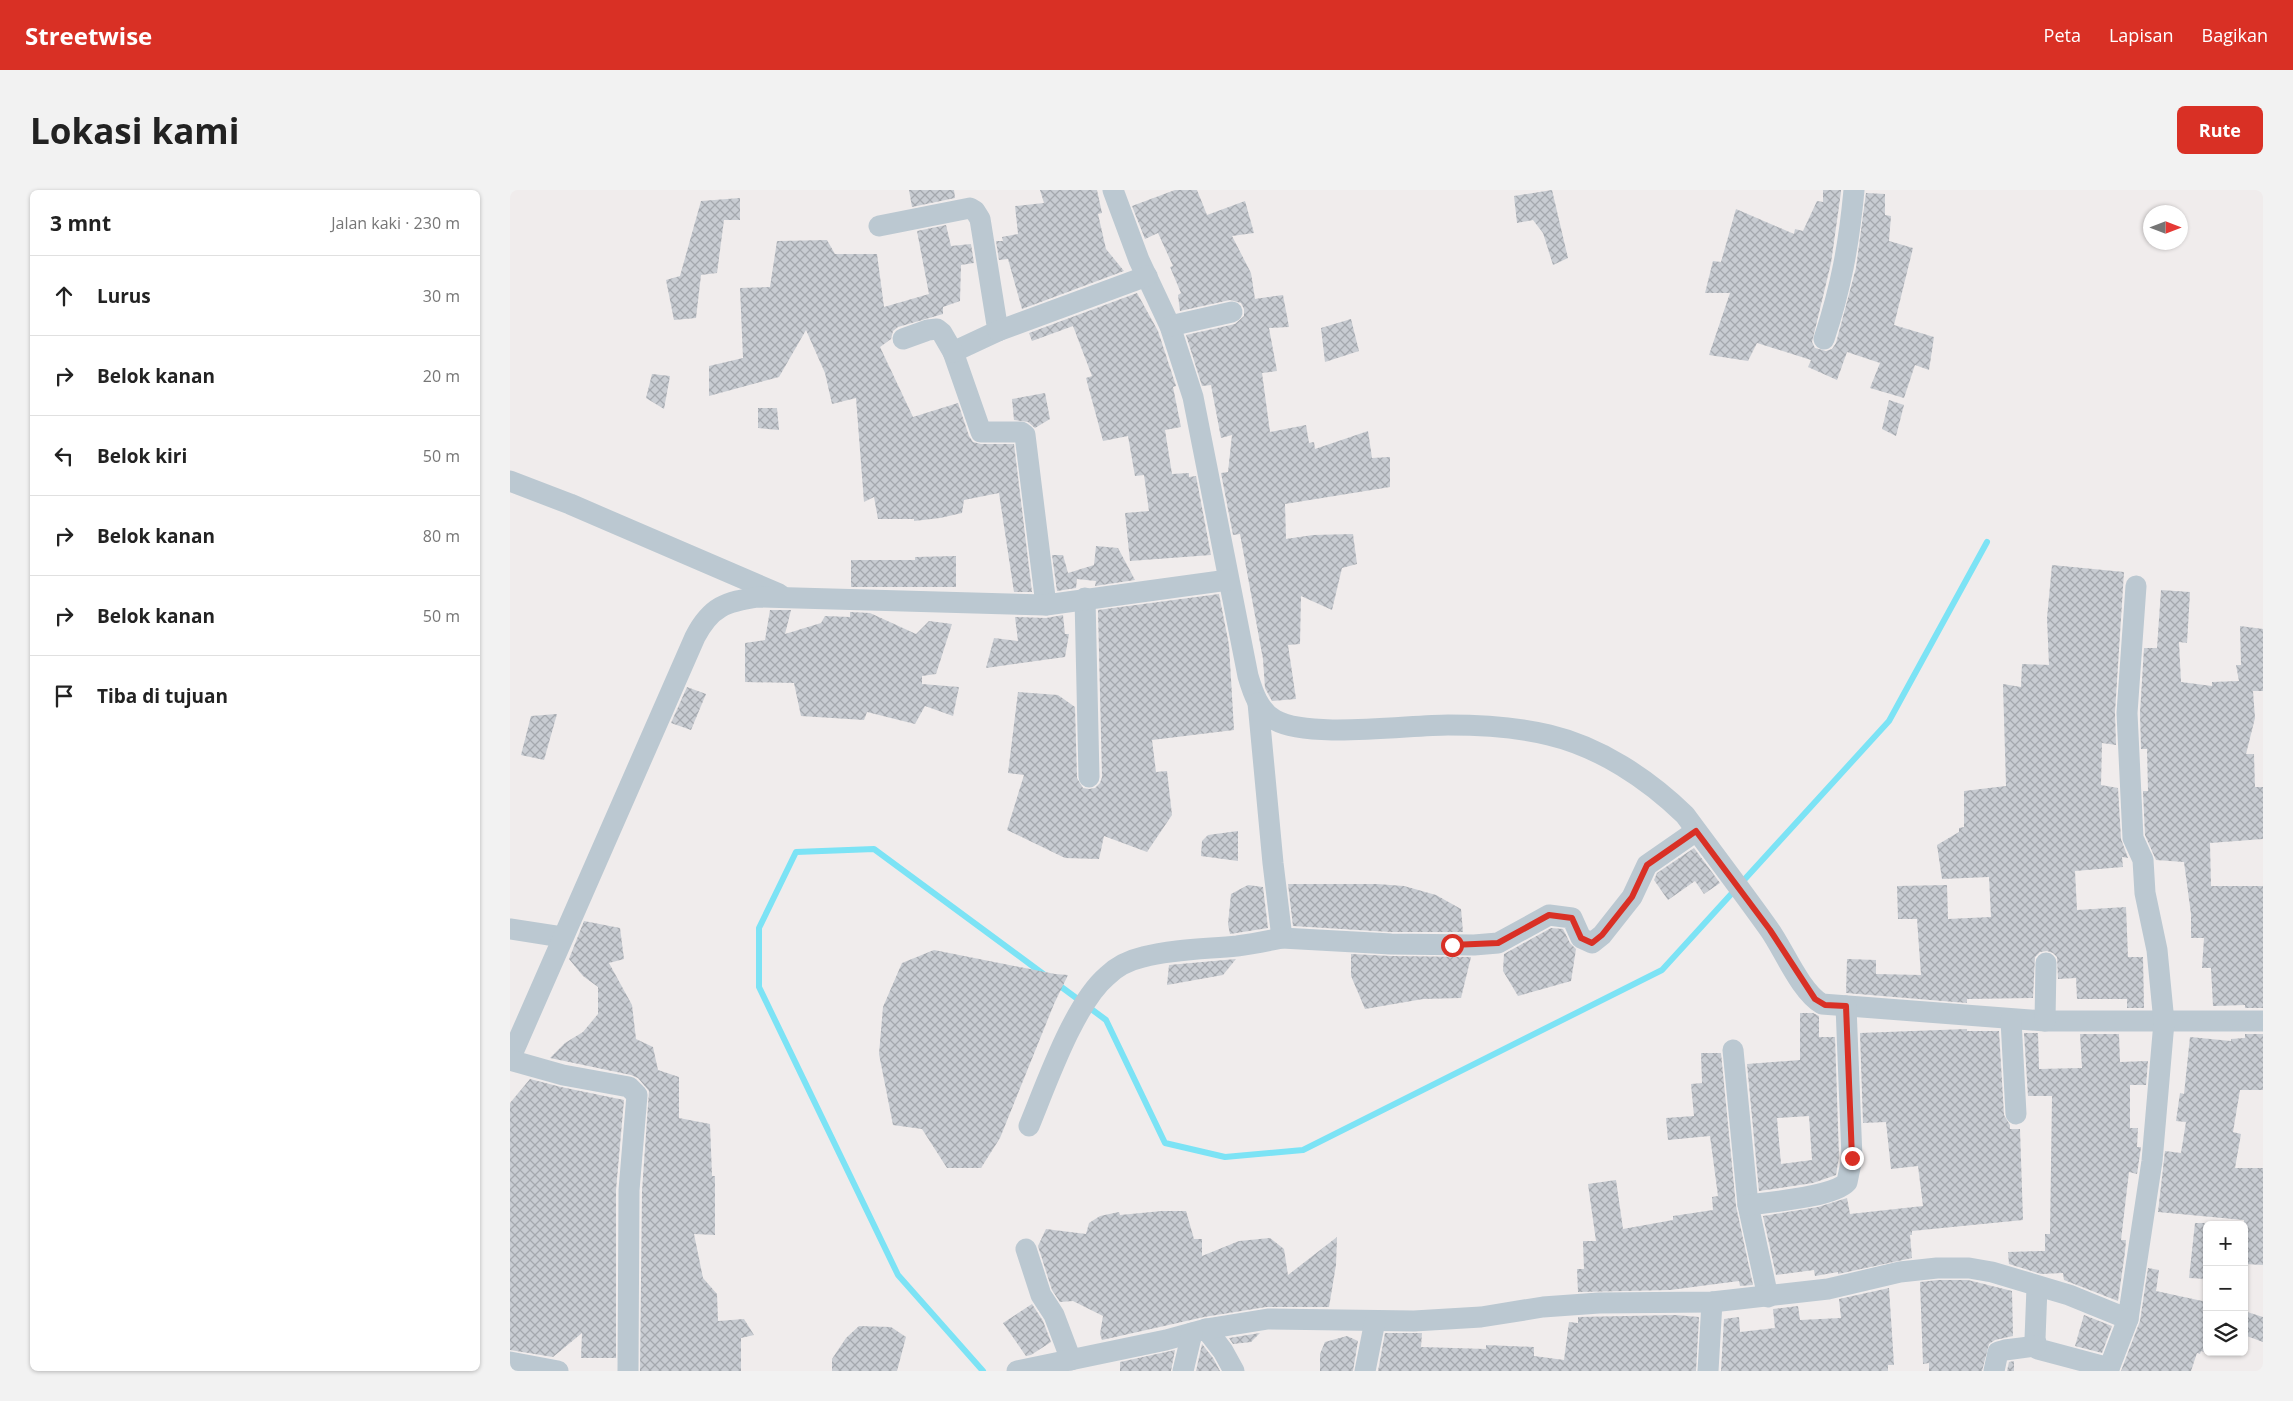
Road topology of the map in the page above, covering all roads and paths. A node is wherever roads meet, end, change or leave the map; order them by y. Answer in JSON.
{"nodes":[{"id":1,"x":1113,"y":190,"type":"edge"},
{"id":2,"x":1854,"y":190,"type":"edge"},
{"id":3,"x":879,"y":226,"type":"dead end"},
{"id":4,"x":1146,"y":276,"type":"junction"},
{"id":5,"x":1232,"y":312,"type":"dead end"},
{"id":6,"x":1170,"y":326,"type":"junction"},
{"id":7,"x":998,"y":331,"type":"junction"},
{"id":8,"x":902,"y":339,"type":"dead end"},
{"id":9,"x":1824,"y":339,"type":"dead end"},
{"id":10,"x":953,"y":352,"type":"junction"},
{"id":11,"x":510,"y":481,"type":"edge"},
{"id":12,"x":1228,"y":580,"type":"junction"},
{"id":13,"x":2136,"y":586,"type":"dead end"},
{"id":14,"x":787,"y":598,"type":"junction"},
{"id":15,"x":1085,"y":598,"type":"junction"},
{"id":16,"x":1046,"y":605,"type":"junction"},
{"id":17,"x":1258,"y":702,"type":"junction"},
{"id":18,"x":1089,"y":777,"type":"dead end"},
{"id":19,"x":1696,"y":831,"type":"junction"},
{"id":20,"x":510,"y":929,"type":"edge"},
{"id":21,"x":562,"y":936,"type":"junction"},
{"id":22,"x":1282,"y":938,"type":"junction"},
{"id":23,"x":2046,"y":963,"type":"dead end"},
{"id":24,"x":1846,"y":1006,"type":"junction"},
{"id":25,"x":2011,"y":1020,"type":"junction"},
{"id":26,"x":2045,"y":1021,"type":"junction"},
{"id":27,"x":2263,"y":1021,"type":"edge"},
{"id":28,"x":2164,"y":1022,"type":"junction"},
{"id":29,"x":1733,"y":1050,"type":"dead end"},
{"id":30,"x":510,"y":1060,"type":"edge"},
{"id":31,"x":2016,"y":1114,"type":"dead end"},
{"id":32,"x":1028,"y":1126,"type":"dead end"},
{"id":33,"x":1748,"y":1205,"type":"junction"},
{"id":34,"x":1026,"y":1249,"type":"dead end"},
{"id":35,"x":2037,"y":1287,"type":"junction"},
{"id":36,"x":1768,"y":1297,"type":"junction"},
{"id":37,"x":1712,"y":1302,"type":"junction"},
{"id":38,"x":2128,"y":1319,"type":"junction"},
{"id":39,"x":1375,"y":1321,"type":"junction"},
{"id":40,"x":1199,"y":1331,"type":"junction"},
{"id":41,"x":2036,"y":1346,"type":"junction"},
{"id":42,"x":510,"y":1362,"type":"edge"},
{"id":43,"x":1058,"y":1365,"type":"edge"},
{"id":44,"x":2108,"y":1369,"type":"edge"},
{"id":45,"x":558,"y":1371,"type":"edge"},
{"id":46,"x":628,"y":1371,"type":"edge"},
{"id":47,"x":1018,"y":1371,"type":"edge"},
{"id":48,"x":1183,"y":1371,"type":"edge"},
{"id":49,"x":1234,"y":1371,"type":"edge"},
{"id":50,"x":1365,"y":1371,"type":"edge"},
{"id":51,"x":1708,"y":1371,"type":"edge"},
{"id":52,"x":1994,"y":1371,"type":"edge"}],
"edges":[{"from":1,"to":4,"type":"street"},
{"from":2,"to":9,"type":"street"},
{"from":3,"to":7,"type":"street"},
{"from":4,"to":6,"type":"street"},
{"from":4,"to":7,"type":"street"},
{"from":5,"to":6,"type":"street"},
{"from":6,"to":12,"type":"street"},
{"from":7,"to":10,"type":"street"},
{"from":8,"to":10,"type":"street"},
{"from":10,"to":16,"type":"street"},
{"from":11,"to":14,"type":"street"},
{"from":12,"to":15,"type":"street"},
{"from":12,"to":17,"type":"street"},
{"from":13,"to":28,"type":"street"},
{"from":14,"to":16,"type":"street"},
{"from":14,"to":21,"type":"street"},
{"from":15,"to":16,"type":"street"},
{"from":15,"to":18,"type":"street"},
{"from":17,"to":19,"type":"street"},
{"from":17,"to":22,"type":"street"},
{"from":19,"to":22,"type":"street"},
{"from":19,"to":24,"type":"street"},
{"from":20,"to":21,"type":"street"},
{"from":21,"to":30,"type":"street"},
{"from":22,"to":32,"type":"street"},
{"from":23,"to":26,"type":"street"},
{"from":24,"to":25,"type":"street"},
{"from":24,"to":33,"type":"street"},
{"from":25,"to":26,"type":"street"},
{"from":25,"to":31,"type":"street"},
{"from":26,"to":28,"type":"street"},
{"from":27,"to":28,"type":"street"},
{"from":28,"to":38,"type":"street"},
{"from":29,"to":33,"type":"street"},
{"from":30,"to":46,"type":"street"},
{"from":33,"to":36,"type":"street"},
{"from":34,"to":43,"type":"street"},
{"from":35,"to":36,"type":"street"},
{"from":35,"to":38,"type":"street"},
{"from":35,"to":41,"type":"street"},
{"from":36,"to":37,"type":"street"},
{"from":37,"to":39,"type":"street"},
{"from":37,"to":51,"type":"street"},
{"from":38,"to":44,"type":"street"},
{"from":39,"to":40,"type":"street"},
{"from":39,"to":50,"type":"street"},
{"from":40,"to":43,"type":"street"},
{"from":40,"to":48,"type":"street"},
{"from":40,"to":49,"type":"street"},
{"from":41,"to":44,"type":"street"},
{"from":41,"to":52,"type":"street"},
{"from":42,"to":45,"type":"street"},
{"from":43,"to":47,"type":"street"}]}
